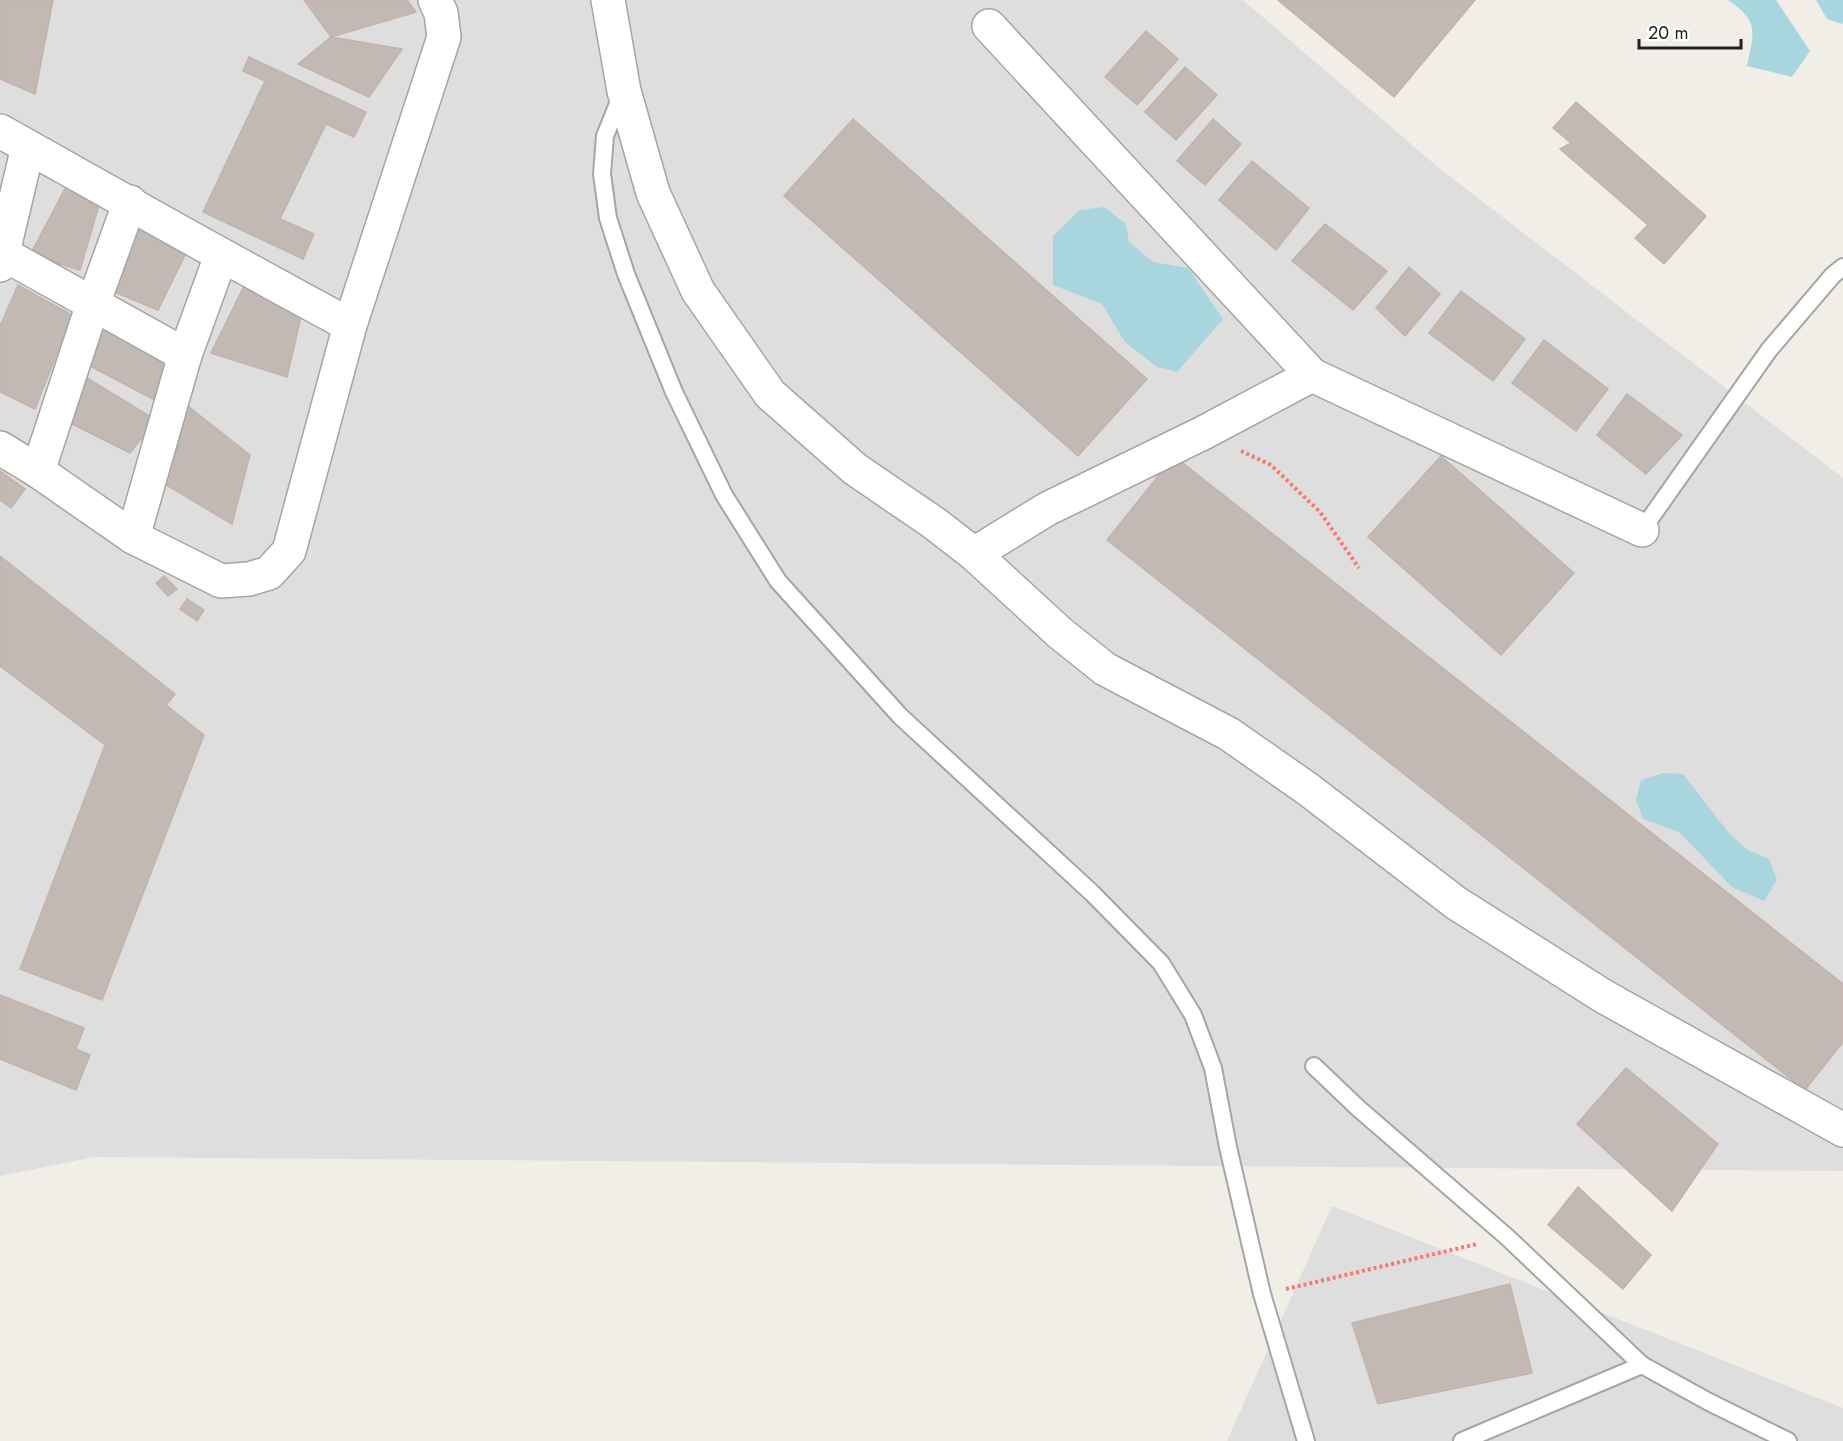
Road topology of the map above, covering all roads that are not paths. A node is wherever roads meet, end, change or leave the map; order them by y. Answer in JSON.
{"nodes":[{"id":1,"x":435,"y":0,"type":"edge"},
{"id":2,"x":608,"y":0,"type":"edge"},
{"id":3,"x":989,"y":26,"type":"dead end"},
{"id":4,"x":624,"y":91,"type":"junction"},
{"id":5,"x":0,"y":131,"type":"edge"},
{"id":6,"x":28,"y":147,"type":"junction"},
{"id":7,"x":130,"y":202,"type":"junction"},
{"id":8,"x":221,"y":256,"type":"junction"},
{"id":9,"x":1,"y":257,"type":"edge"},
{"id":10,"x":1843,"y":267,"type":"edge"},
{"id":11,"x":93,"y":304,"type":"junction"},
{"id":12,"x":350,"y":325,"type":"junction"},
{"id":13,"x":185,"y":355,"type":"junction"},
{"id":14,"x":1312,"y":375,"type":"junction"},
{"id":15,"x":0,"y":448,"type":"edge"},
{"id":16,"x":38,"y":471,"type":"junction"},
{"id":17,"x":1642,"y":530,"type":"joint"},
{"id":18,"x":133,"y":537,"type":"junction"},
{"id":19,"x":974,"y":554,"type":"junction"},
{"id":20,"x":1314,"y":1066,"type":"dead end"},
{"id":21,"x":1843,"y":1130,"type":"edge"},
{"id":22,"x":1642,"y":1365,"type":"junction"},
{"id":23,"x":1306,"y":1441,"type":"edge"},
{"id":24,"x":1462,"y":1441,"type":"edge"},
{"id":25,"x":1788,"y":1441,"type":"edge"}],
"edges":[{"from":1,"to":12,"type":"street"},
{"from":2,"to":4,"type":"street"},
{"from":3,"to":14,"type":"street"},
{"from":4,"to":19,"type":"street"},
{"from":4,"to":23,"type":"lane"},
{"from":5,"to":6,"type":"street"},
{"from":6,"to":7,"type":"street"},
{"from":6,"to":9,"type":"street"},
{"from":7,"to":8,"type":"street"},
{"from":7,"to":11,"type":"street"},
{"from":8,"to":12,"type":"street"},
{"from":8,"to":13,"type":"street"},
{"from":9,"to":11,"type":"street"},
{"from":10,"to":17,"type":"lane"},
{"from":11,"to":13,"type":"street"},
{"from":11,"to":16,"type":"street"},
{"from":12,"to":18,"type":"street"},
{"from":13,"to":18,"type":"street"},
{"from":14,"to":17,"type":"street"},
{"from":14,"to":19,"type":"street"},
{"from":15,"to":16,"type":"street"},
{"from":16,"to":18,"type":"street"},
{"from":19,"to":21,"type":"street"},
{"from":20,"to":22,"type":"lane"},
{"from":22,"to":24,"type":"lane"},
{"from":22,"to":25,"type":"lane"}]}
